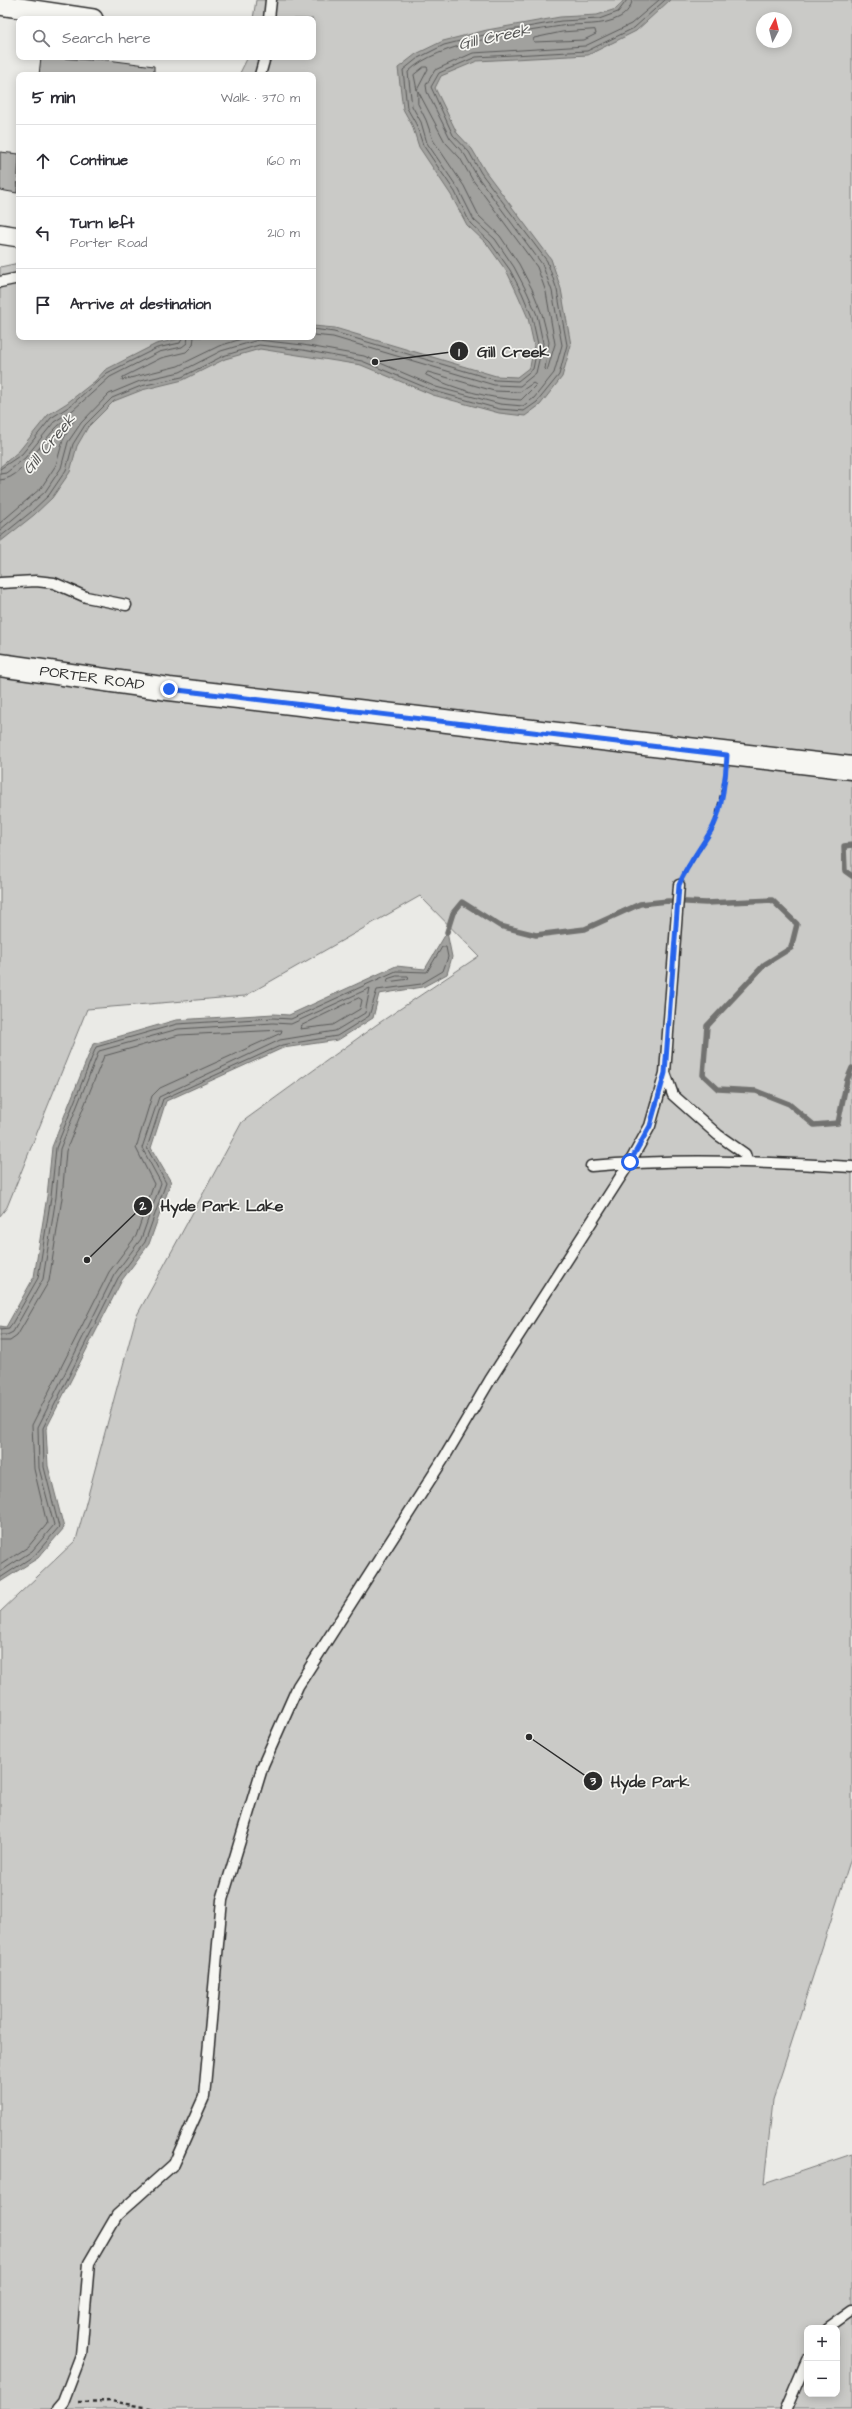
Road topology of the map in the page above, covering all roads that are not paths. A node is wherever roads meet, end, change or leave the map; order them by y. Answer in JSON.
{"nodes":[{"id":1,"x":271,"y":0,"type":"edge"},
{"id":2,"x":0,"y":5,"type":"edge"},
{"id":3,"x":72,"y":16,"type":"edge"},
{"id":4,"x":269,"y":16,"type":"edge"},
{"id":5,"x":264,"y":60,"type":"edge"},
{"id":6,"x":261,"y":72,"type":"edge"},
{"id":7,"x":0,"y":234,"type":"edge"},
{"id":8,"x":16,"y":237,"type":"edge"},
{"id":9,"x":16,"y":279,"type":"edge"},
{"id":10,"x":0,"y":282,"type":"edge"},
{"id":11,"x":0,"y":583,"type":"edge"},
{"id":12,"x":126,"y":605,"type":"dead end"},
{"id":13,"x":0,"y":665,"type":"edge"},
{"id":14,"x":852,"y":768,"type":"edge"},
{"id":15,"x":679,"y":885,"type":"road end"},
{"id":16,"x":665,"y":1073,"type":"junction"},
{"id":17,"x":747,"y":1161,"type":"junction"},
{"id":18,"x":630,"y":1162,"type":"junction"},
{"id":19,"x":591,"y":1166,"type":"dead end"},
{"id":20,"x":852,"y":1167,"type":"edge"},
{"id":21,"x":852,"y":2310,"type":"edge"},
{"id":22,"x":831,"y":2325,"type":"edge"},
{"id":23,"x":807,"y":2361,"type":"edge"},
{"id":24,"x":60,"y":2406,"type":"edge"},
{"id":25,"x":786,"y":2409,"type":"edge"}],
"edges":[{"from":1,"to":4,"type":"lane"},
{"from":2,"to":3,"type":"street"},
{"from":5,"to":6,"type":"lane"},
{"from":7,"to":8,"type":"street"},
{"from":9,"to":10,"type":"lane"},
{"from":11,"to":12,"type":"lane"},
{"from":13,"to":14,"type":"main road","name":"PORTER ROAD"},
{"from":15,"to":16,"type":"lane"},
{"from":16,"to":17,"type":"lane"},
{"from":16,"to":18,"type":"lane"},
{"from":17,"to":18,"type":"lane"},
{"from":17,"to":20,"type":"lane"},
{"from":18,"to":19,"type":"lane"},
{"from":18,"to":24,"type":"lane"},
{"from":21,"to":22,"type":"lane"},
{"from":23,"to":25,"type":"lane"}]}
